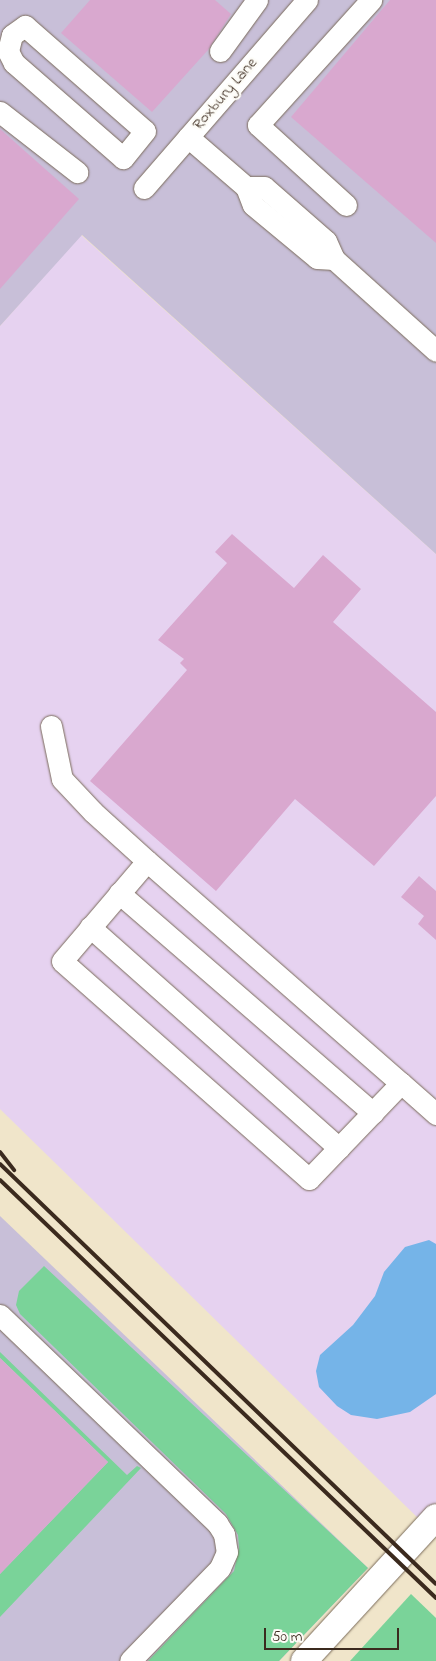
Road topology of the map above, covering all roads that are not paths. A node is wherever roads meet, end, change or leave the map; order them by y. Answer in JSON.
{"nodes":[{"id":1,"x":256,"y":0,"type":"edge"},
{"id":2,"x":308,"y":0,"type":"edge"},
{"id":3,"x":371,"y":0,"type":"edge"},
{"id":4,"x":6,"y":30,"type":"edge"},
{"id":5,"x":220,"y":52,"type":"dead end"},
{"id":6,"x":0,"y":112,"type":"edge"},
{"id":7,"x":188,"y":137,"type":"junction"},
{"id":8,"x":77,"y":172,"type":"dead end"},
{"id":9,"x":144,"y":188,"type":"dead end"},
{"id":10,"x":346,"y":205,"type":"dead end"},
{"id":11,"x":436,"y":351,"type":"edge"},
{"id":12,"x":51,"y":726,"type":"dead end"},
{"id":13,"x":147,"y":861,"type":"junction"},
{"id":14,"x":120,"y":893,"type":"junction"},
{"id":15,"x":90,"y":927,"type":"junction"},
{"id":16,"x":401,"y":1083,"type":"junction"},
{"id":17,"x":373,"y":1113,"type":"junction"},
{"id":18,"x":436,"y":1114,"type":"edge"},
{"id":19,"x":339,"y":1148,"type":"junction"},
{"id":20,"x":0,"y":1315,"type":"edge"},
{"id":21,"x":436,"y":1516,"type":"edge"},
{"id":22,"x":130,"y":1661,"type":"edge"},
{"id":23,"x":304,"y":1661,"type":"edge"}],
"edges":[{"from":1,"to":5,"type":"street"},
{"from":2,"to":7,"type":"street","name":"Roxbury Lane"},
{"from":3,"to":10,"type":"street"},
{"from":4,"to":4,"type":"street"},
{"from":6,"to":8,"type":"street"},
{"from":7,"to":9,"type":"street","name":"Roxbury Lane"},
{"from":7,"to":11,"type":"street"},
{"from":12,"to":13,"type":"street"},
{"from":13,"to":14,"type":"street"},
{"from":13,"to":16,"type":"street"},
{"from":14,"to":15,"type":"street"},
{"from":14,"to":17,"type":"street"},
{"from":15,"to":19,"type":"street"},
{"from":15,"to":19,"type":"street"},
{"from":16,"to":17,"type":"street"},
{"from":16,"to":18,"type":"street"},
{"from":17,"to":19,"type":"street"},
{"from":20,"to":22,"type":"street"},
{"from":21,"to":23,"type":"main road"}]}
